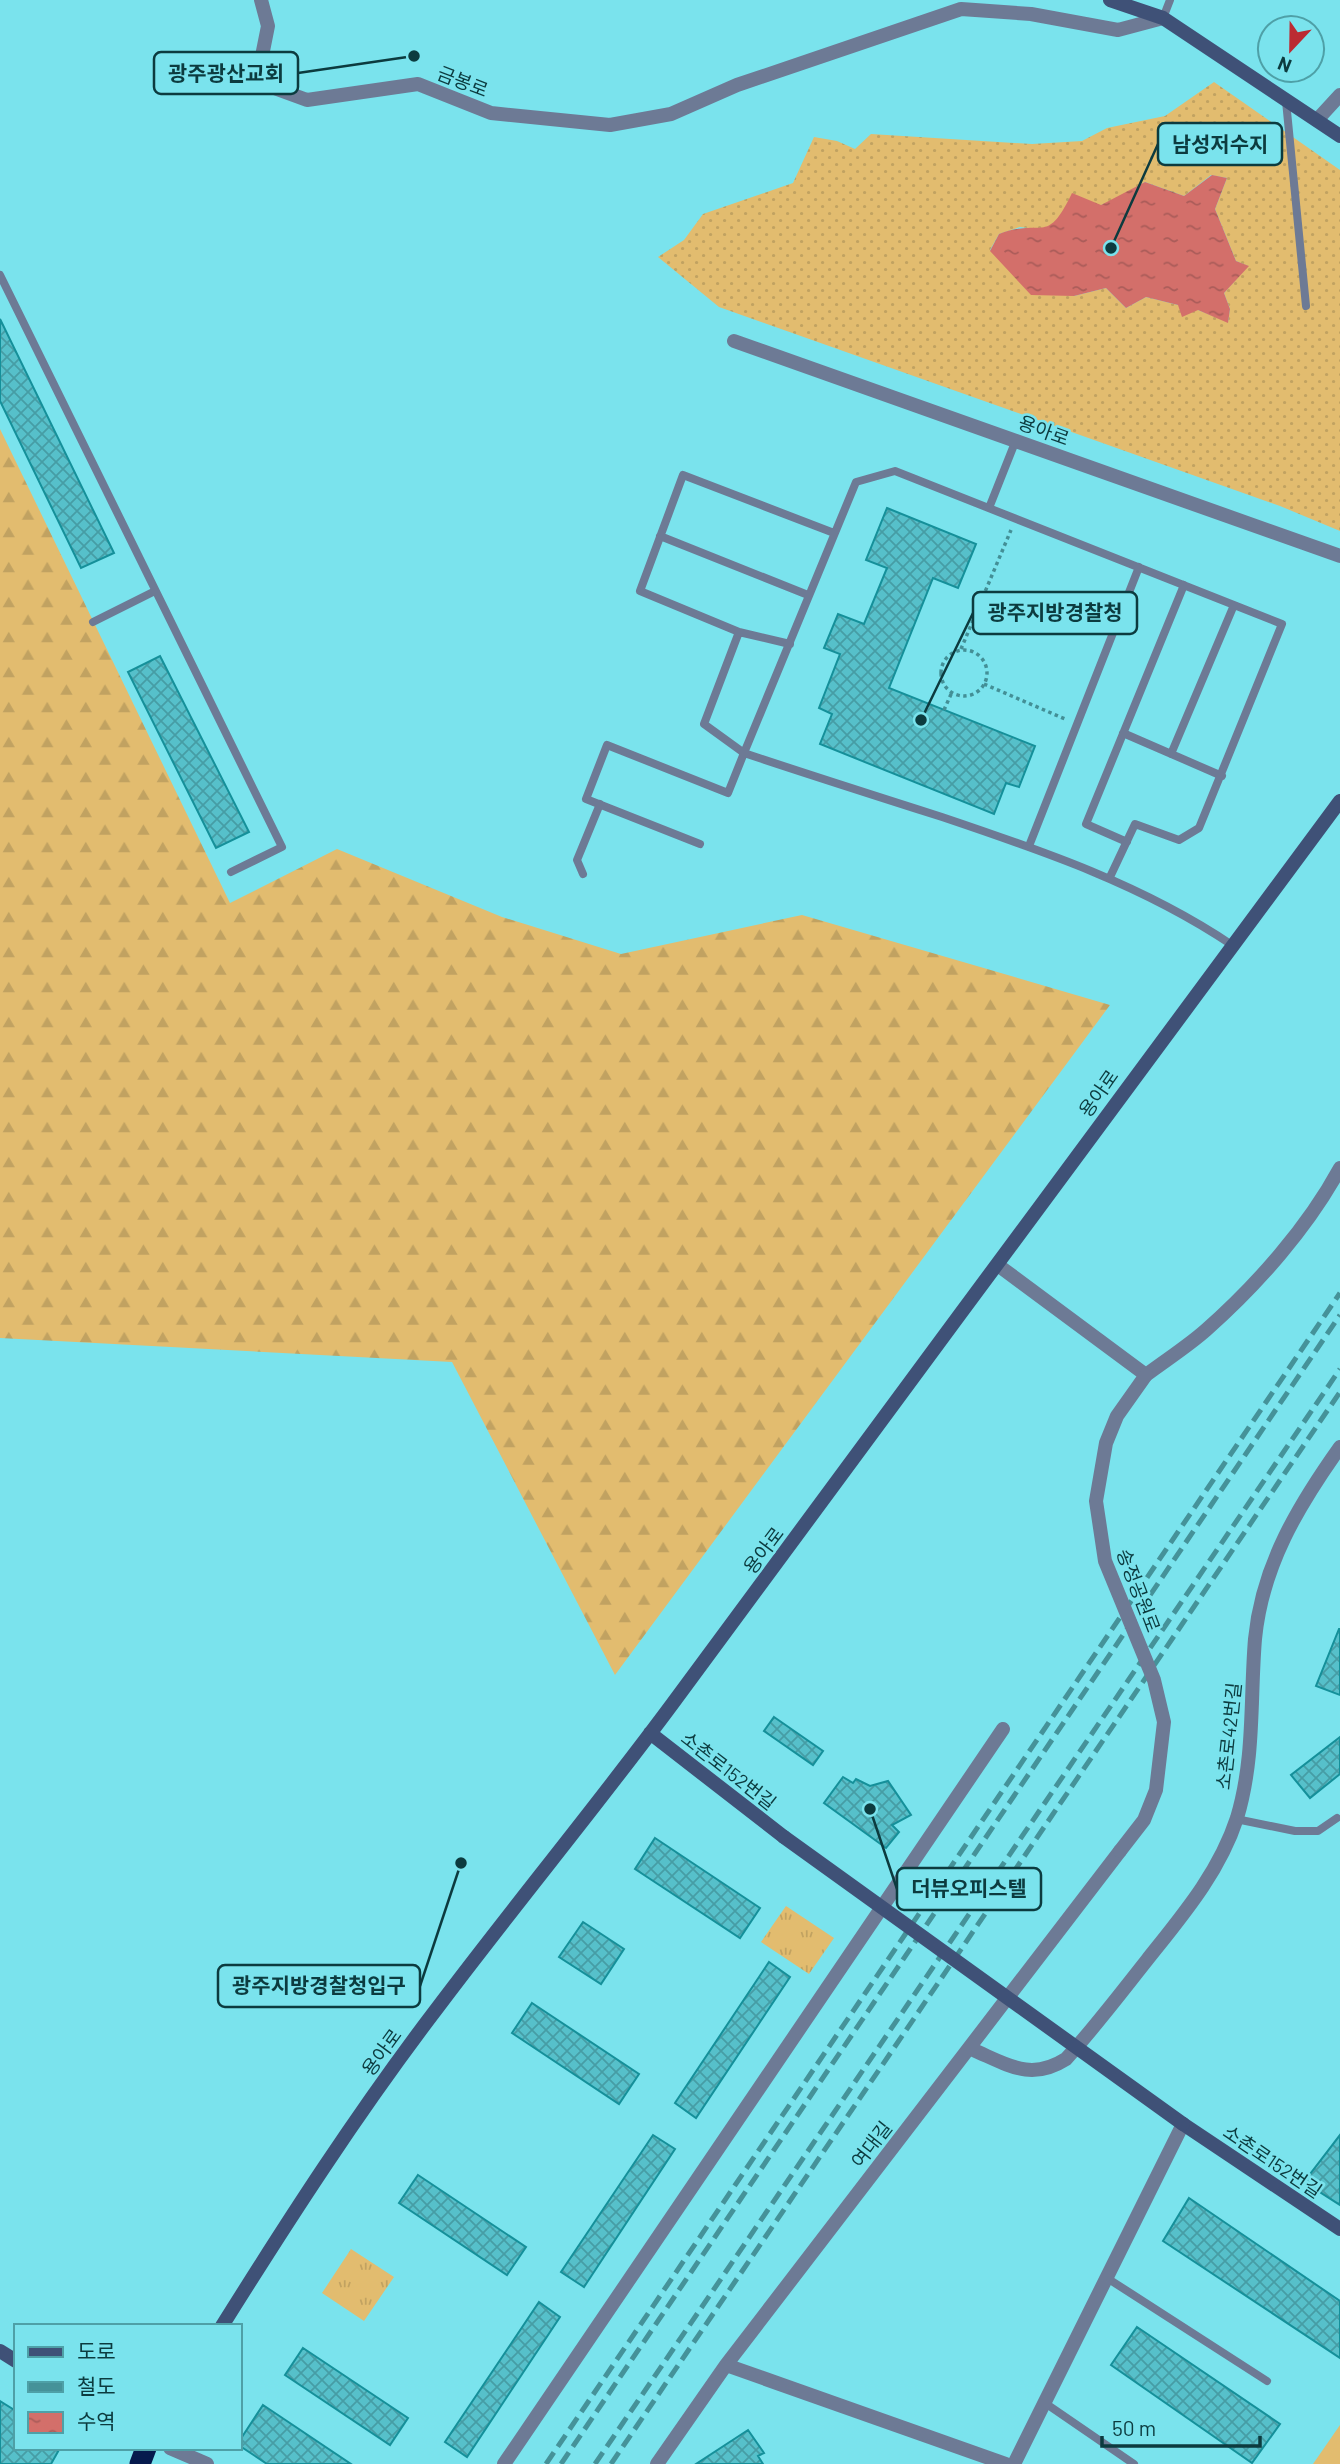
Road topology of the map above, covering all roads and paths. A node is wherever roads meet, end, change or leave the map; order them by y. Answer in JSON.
{"nodes":[{"id":1,"x":261,"y":0,"type":"edge"},
{"id":2,"x":1110,"y":0,"type":"edge"},
{"id":3,"x":1170,"y":0,"type":"edge"},
{"id":4,"x":1163,"y":18,"type":"junction"},
{"id":5,"x":1340,"y":95,"type":"edge"},
{"id":6,"x":1286,"y":99,"type":"junction"},
{"id":7,"x":1317,"y":120,"type":"junction"},
{"id":8,"x":1340,"y":136,"type":"edge"},
{"id":9,"x":0,"y":275,"type":"edge"},
{"id":10,"x":1306,"y":306,"type":"dead end"},
{"id":11,"x":734,"y":341,"type":"dead end"},
{"id":12,"x":1016,"y":440,"type":"junction"},
{"id":13,"x":989,"y":508,"type":"junction"},
{"id":14,"x":1016,"y":519,"type":"junction"},
{"id":15,"x":834,"y":533,"type":"junction"},
{"id":16,"x":660,"y":536,"type":"junction"},
{"id":17,"x":1340,"y":556,"type":"edge"},
{"id":18,"x":1139,"y":567,"type":"junction"},
{"id":19,"x":1184,"y":585,"type":"junction"},
{"id":20,"x":155,"y":591,"type":"junction"},
{"id":21,"x":808,"y":595,"type":"junction"},
{"id":22,"x":1234,"y":605,"type":"junction"},
{"id":23,"x":93,"y":622,"type":"dead end"},
{"id":24,"x":739,"y":632,"type":"junction"},
{"id":25,"x":790,"y":644,"type":"junction"},
{"id":26,"x":961,"y":650,"type":"junction"},
{"id":27,"x":984,"y":684,"type":"junction"},
{"id":28,"x":952,"y":692,"type":"junction"},
{"id":29,"x":944,"y":710,"type":"dead end"},
{"id":30,"x":1077,"y":724,"type":"junction"},
{"id":31,"x":1123,"y":733,"type":"junction"},
{"id":32,"x":744,"y":753,"type":"junction"},
{"id":33,"x":1171,"y":754,"type":"junction"},
{"id":34,"x":1222,"y":776,"type":"junction"},
{"id":35,"x":1340,"y":801,"type":"edge"},
{"id":36,"x":600,"y":804,"type":"junction"},
{"id":37,"x":1127,"y":842,"type":"junction"},
{"id":38,"x":700,"y":844,"type":"dead end"},
{"id":39,"x":1029,"y":846,"type":"junction"},
{"id":40,"x":232,"y":872,"type":"dead end"},
{"id":41,"x":583,"y":874,"type":"dead end"},
{"id":42,"x":1110,"y":877,"type":"junction"},
{"id":43,"x":1233,"y":945,"type":"junction"},
{"id":44,"x":1340,"y":1168,"type":"edge"},
{"id":45,"x":999,"y":1266,"type":"junction"},
{"id":46,"x":1146,"y":1375,"type":"junction"},
{"id":47,"x":1340,"y":1447,"type":"edge"},
{"id":48,"x":1003,"y":1729,"type":"dead end"},
{"id":49,"x":650,"y":1733,"type":"junction"},
{"id":50,"x":1337,"y":1818,"type":"dead end"},
{"id":51,"x":1236,"y":1819,"type":"junction"},
{"id":52,"x":1120,"y":1851,"type":"joint"},
{"id":53,"x":971,"y":2049,"type":"junction"},
{"id":54,"x":1184,"y":2124,"type":"junction"},
{"id":55,"x":1340,"y":2229,"type":"edge"},
{"id":56,"x":1107,"y":2278,"type":"junction"},
{"id":57,"x":223,"y":2324,"type":"edge"},
{"id":58,"x":726,"y":2365,"type":"junction"},
{"id":59,"x":1267,"y":2381,"type":"dead end"},
{"id":60,"x":1045,"y":2403,"type":"junction"},
{"id":61,"x":175,"y":2450,"type":"edge"},
{"id":62,"x":207,"y":2464,"type":"edge"},
{"id":63,"x":504,"y":2464,"type":"edge"},
{"id":64,"x":657,"y":2464,"type":"edge"},
{"id":65,"x":1006,"y":2464,"type":"edge"},
{"id":66,"x":1014,"y":2464,"type":"edge"},
{"id":67,"x":1134,"y":2464,"type":"edge"}],
"edges":[{"from":1,"to":4,"type":"street","name":"금봉로"},
{"from":2,"to":4,"type":"street"},
{"from":3,"to":4,"type":"lane"},
{"from":4,"to":6,"type":"street"},
{"from":5,"to":7,"type":"street"},
{"from":6,"to":7,"type":"street"},
{"from":6,"to":10,"type":"lane"},
{"from":7,"to":8,"type":"street"},
{"from":9,"to":20,"type":"lane"},
{"from":11,"to":12,"type":"street","name":"용아로"},
{"from":12,"to":13,"type":"lane"},
{"from":12,"to":17,"type":"street","name":"용아로"},
{"from":13,"to":14,"type":"lane"},
{"from":13,"to":15,"type":"lane"},
{"from":14,"to":18,"type":"lane"},
{"from":14,"to":26,"type":"path"},
{"from":15,"to":16,"type":"lane"},
{"from":15,"to":21,"type":"lane"},
{"from":16,"to":21,"type":"lane"},
{"from":16,"to":24,"type":"lane"},
{"from":18,"to":19,"type":"lane"},
{"from":18,"to":30,"type":"lane"},
{"from":19,"to":22,"type":"lane"},
{"from":19,"to":31,"type":"lane"},
{"from":20,"to":23,"type":"lane"},
{"from":20,"to":40,"type":"lane"},
{"from":21,"to":25,"type":"lane"},
{"from":22,"to":33,"type":"lane"},
{"from":22,"to":34,"type":"lane"},
{"from":24,"to":25,"type":"lane"},
{"from":24,"to":32,"type":"lane"},
{"from":25,"to":32,"type":"lane"},
{"from":26,"to":27,"type":"path"},
{"from":26,"to":28,"type":"path"},
{"from":27,"to":28,"type":"path"},
{"from":27,"to":30,"type":"path"},
{"from":28,"to":29,"type":"path"},
{"from":30,"to":39,"type":"lane"},
{"from":31,"to":33,"type":"lane"},
{"from":31,"to":37,"type":"lane"},
{"from":32,"to":36,"type":"lane"},
{"from":32,"to":39,"type":"lane"},
{"from":33,"to":34,"type":"lane"},
{"from":34,"to":37,"type":"lane"},
{"from":35,"to":43,"type":"street","name":"용아로"},
{"from":36,"to":38,"type":"lane"},
{"from":36,"to":41,"type":"lane"},
{"from":37,"to":42,"type":"lane"},
{"from":39,"to":42,"type":"lane"},
{"from":42,"to":43,"type":"lane"},
{"from":43,"to":45,"type":"street","name":"용아로"},
{"from":44,"to":46,"type":"street","name":"송정공원로"},
{"from":45,"to":46,"type":"street"},
{"from":45,"to":49,"type":"street","name":"용아로"},
{"from":46,"to":52,"type":"street","name":"송정공원로","bridge":true},
{"from":47,"to":51,"type":"street","name":"소촌로42번길"},
{"from":48,"to":63,"type":"street"},
{"from":49,"to":54,"type":"street","name":"소촌로152번길","bridge":true},
{"from":49,"to":57,"type":"street","name":"용아로"},
{"from":50,"to":51,"type":"lane"},
{"from":51,"to":53,"type":"street","name":"소촌로42번길"},
{"from":52,"to":53,"type":"street","name":"여대길"},
{"from":53,"to":58,"type":"street","name":"여대길"},
{"from":54,"to":55,"type":"street","name":"소촌로152번길"},
{"from":54,"to":56,"type":"street"},
{"from":56,"to":59,"type":"lane"},
{"from":56,"to":60,"type":"street"},
{"from":58,"to":64,"type":"street","name":"여대길"},
{"from":58,"to":65,"type":"street"},
{"from":60,"to":66,"type":"street"},
{"from":60,"to":67,"type":"lane"},
{"from":61,"to":62,"type":"street"}]}
